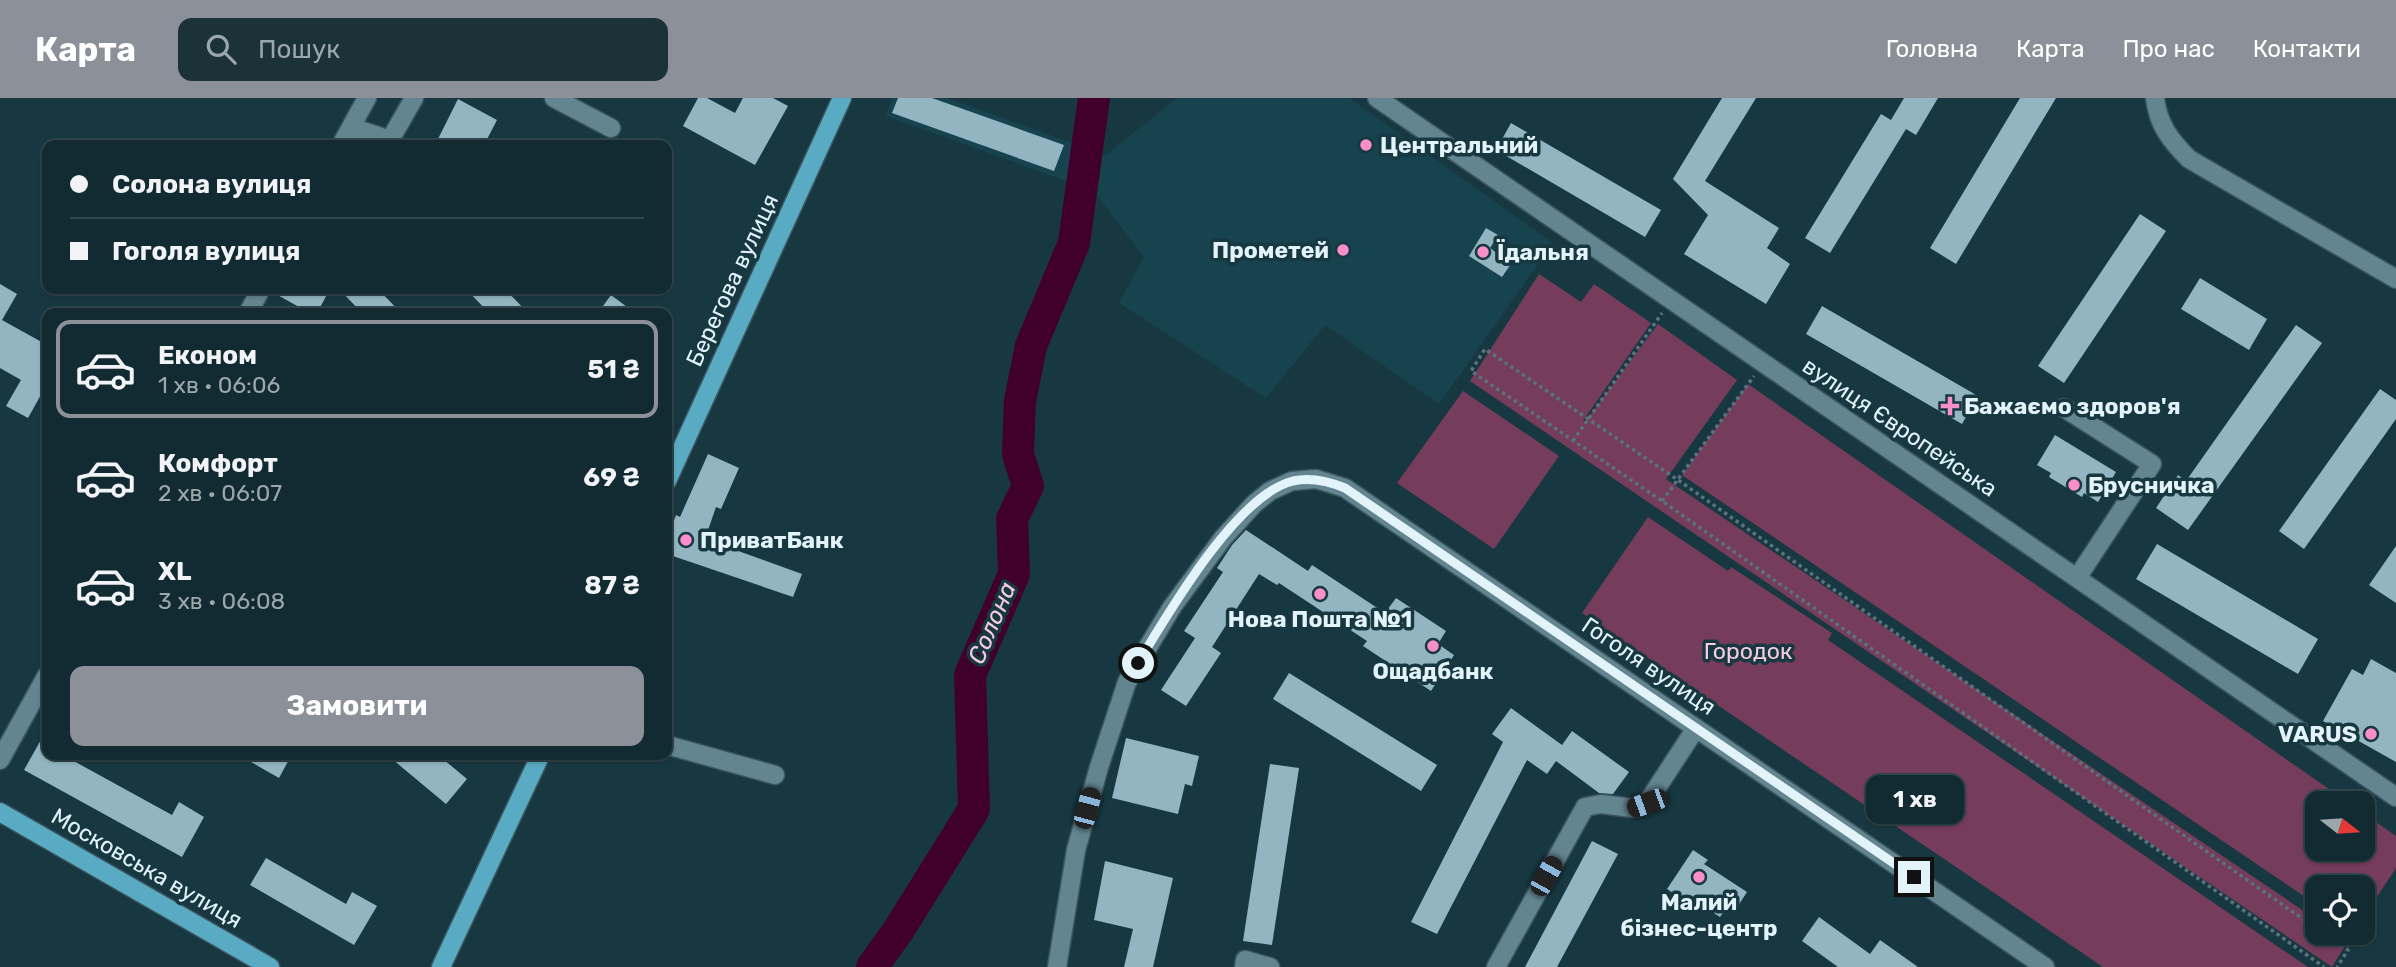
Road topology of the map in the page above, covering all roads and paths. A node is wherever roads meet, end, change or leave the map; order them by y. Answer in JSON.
{"nodes":[{"id":1,"x":367,"y":98,"type":"edge"},
{"id":2,"x":414,"y":98,"type":"edge"},
{"id":3,"x":554,"y":98,"type":"edge"},
{"id":4,"x":842,"y":98,"type":"edge"},
{"id":5,"x":1377,"y":98,"type":"edge"},
{"id":6,"x":2155,"y":98,"type":"edge"},
{"id":7,"x":351,"y":127,"type":"junction"},
{"id":8,"x":611,"y":128,"type":"dead end"},
{"id":9,"x":344,"y":140,"type":"edge"},
{"id":10,"x":2396,"y":279,"type":"edge"},
{"id":11,"x":1671,"y":300,"type":"junction"},
{"id":12,"x":1763,"y":363,"type":"junction"},
{"id":13,"x":2064,"y":408,"type":"dead end"},
{"id":14,"x":1589,"y":419,"type":"junction"},
{"id":15,"x":1573,"y":442,"type":"junction"},
{"id":16,"x":672,"y":470,"type":"edge"},
{"id":17,"x":1678,"y":480,"type":"junction"},
{"id":18,"x":1662,"y":501,"type":"junction"},
{"id":19,"x":2077,"y":578,"type":"junction"},
{"id":20,"x":42,"y":684,"type":"edge"},
{"id":21,"x":1696,"y":728,"type":"junction"},
{"id":22,"x":672,"y":746,"type":"edge"},
{"id":23,"x":0,"y":760,"type":"edge"},
{"id":24,"x":538,"y":760,"type":"edge"},
{"id":25,"x":775,"y":775,"type":"dead end"},
{"id":26,"x":2396,"y":797,"type":"edge"},
{"id":27,"x":0,"y":812,"type":"edge"},
{"id":28,"x":2305,"y":921,"type":"edge"},
{"id":29,"x":2341,"y":945,"type":"edge"},
{"id":30,"x":270,"y":967,"type":"edge"},
{"id":31,"x":441,"y":967,"type":"edge"},
{"id":32,"x":1057,"y":967,"type":"edge"},
{"id":33,"x":1244,"y":967,"type":"edge"},
{"id":34,"x":1270,"y":967,"type":"edge"},
{"id":35,"x":1496,"y":967,"type":"edge"},
{"id":36,"x":2045,"y":967,"type":"edge"},
{"id":37,"x":2324,"y":967,"type":"edge"},
{"id":38,"x":2337,"y":967,"type":"edge"}],
"edges":[{"from":1,"to":7,"type":"street"},
{"from":2,"to":7,"type":"street"},
{"from":3,"to":8,"type":"street"},
{"from":4,"to":16,"type":"main road","name":"Берегова вулиця"},
{"from":5,"to":11,"type":"street","name":"вулиця Європейська"},
{"from":6,"to":10,"type":"street"},
{"from":7,"to":9,"type":"street"},
{"from":11,"to":12,"type":"street","name":"вулиця Європейська"},
{"from":11,"to":14,"type":"path"},
{"from":12,"to":17,"type":"path"},
{"from":12,"to":19,"type":"street","name":"вулиця Європейська"},
{"from":13,"to":19,"type":"street"},
{"from":14,"to":15,"type":"path"},
{"from":14,"to":15,"type":"path"},
{"from":14,"to":17,"type":"path"},
{"from":15,"to":18,"type":"path"},
{"from":17,"to":18,"type":"path"},
{"from":17,"to":28,"type":"path"},
{"from":18,"to":37,"type":"path"},
{"from":19,"to":26,"type":"street","name":"вулиця Європейська"},
{"from":20,"to":23,"type":"street"},
{"from":21,"to":32,"type":"street","name":"Гоголя вулиця"},
{"from":21,"to":35,"type":"street"},
{"from":21,"to":36,"type":"street","name":"Гоголя вулиця"},
{"from":22,"to":25,"type":"street"},
{"from":24,"to":31,"type":"main road"},
{"from":27,"to":30,"type":"main road","name":"Московська вулиця"},
{"from":29,"to":38,"type":"path"},
{"from":33,"to":34,"type":"street"}]}
